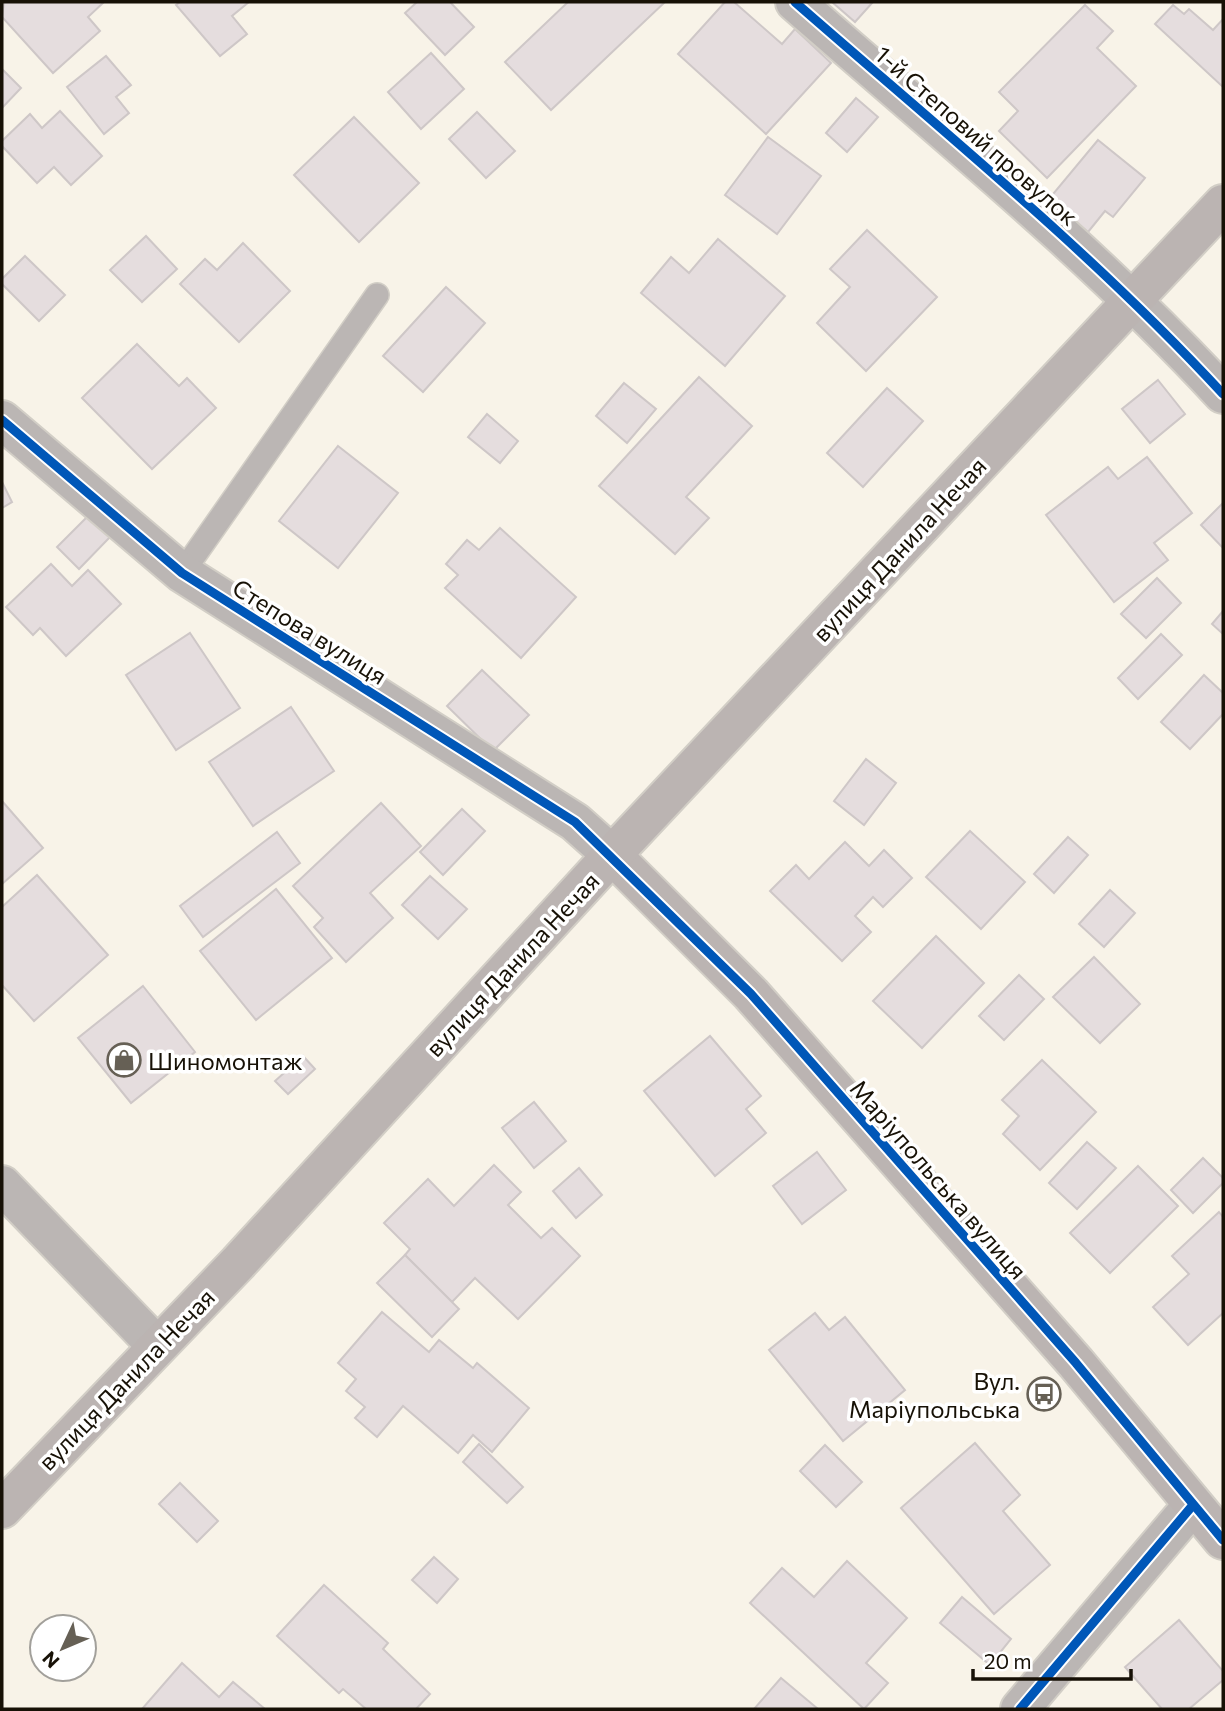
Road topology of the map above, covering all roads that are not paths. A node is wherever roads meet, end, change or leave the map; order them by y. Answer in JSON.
{"nodes":[{"id":1,"x":795,"y":2,"type":"edge"},
{"id":2,"x":1223,"y":204,"type":"edge"},
{"id":3,"x":377,"y":295,"type":"dead end"},
{"id":4,"x":1132,"y":299,"type":"junction"},
{"id":5,"x":1223,"y":394,"type":"edge"},
{"id":6,"x":2,"y":420,"type":"edge"},
{"id":7,"x":182,"y":573,"type":"junction"},
{"id":8,"x":612,"y":855,"type":"junction"},
{"id":9,"x":2,"y":1185,"type":"edge"},
{"id":10,"x":156,"y":1345,"type":"junction"},
{"id":11,"x":1193,"y":1505,"type":"junction"},
{"id":12,"x":2,"y":1509,"type":"edge"},
{"id":13,"x":1223,"y":1540,"type":"edge"},
{"id":14,"x":1020,"y":1709,"type":"edge"}],
"edges":[{"from":1,"to":4,"type":"street","name":"1-й Степовий провулок"},
{"from":2,"to":4,"type":"main road","name":"вулиця Данила Нечая"},
{"from":3,"to":7,"type":"lane"},
{"from":4,"to":5,"type":"street","name":"1-й Степовий провулок"},
{"from":4,"to":8,"type":"main road","name":"вулиця Данила Нечая"},
{"from":6,"to":7,"type":"street","name":"Степова вулиця"},
{"from":7,"to":8,"type":"street","name":"Степова вулиця"},
{"from":8,"to":10,"type":"main road","name":"вулиця Данила Нечая"},
{"from":8,"to":11,"type":"main road","name":"Маріупольська вулиця"},
{"from":9,"to":10,"type":"street"},
{"from":10,"to":12,"type":"main road","name":"вулиця Данила Нечая"},
{"from":11,"to":13,"type":"main road","name":"Маріупольська вулиця"},
{"from":11,"to":14,"type":"street"}]}
